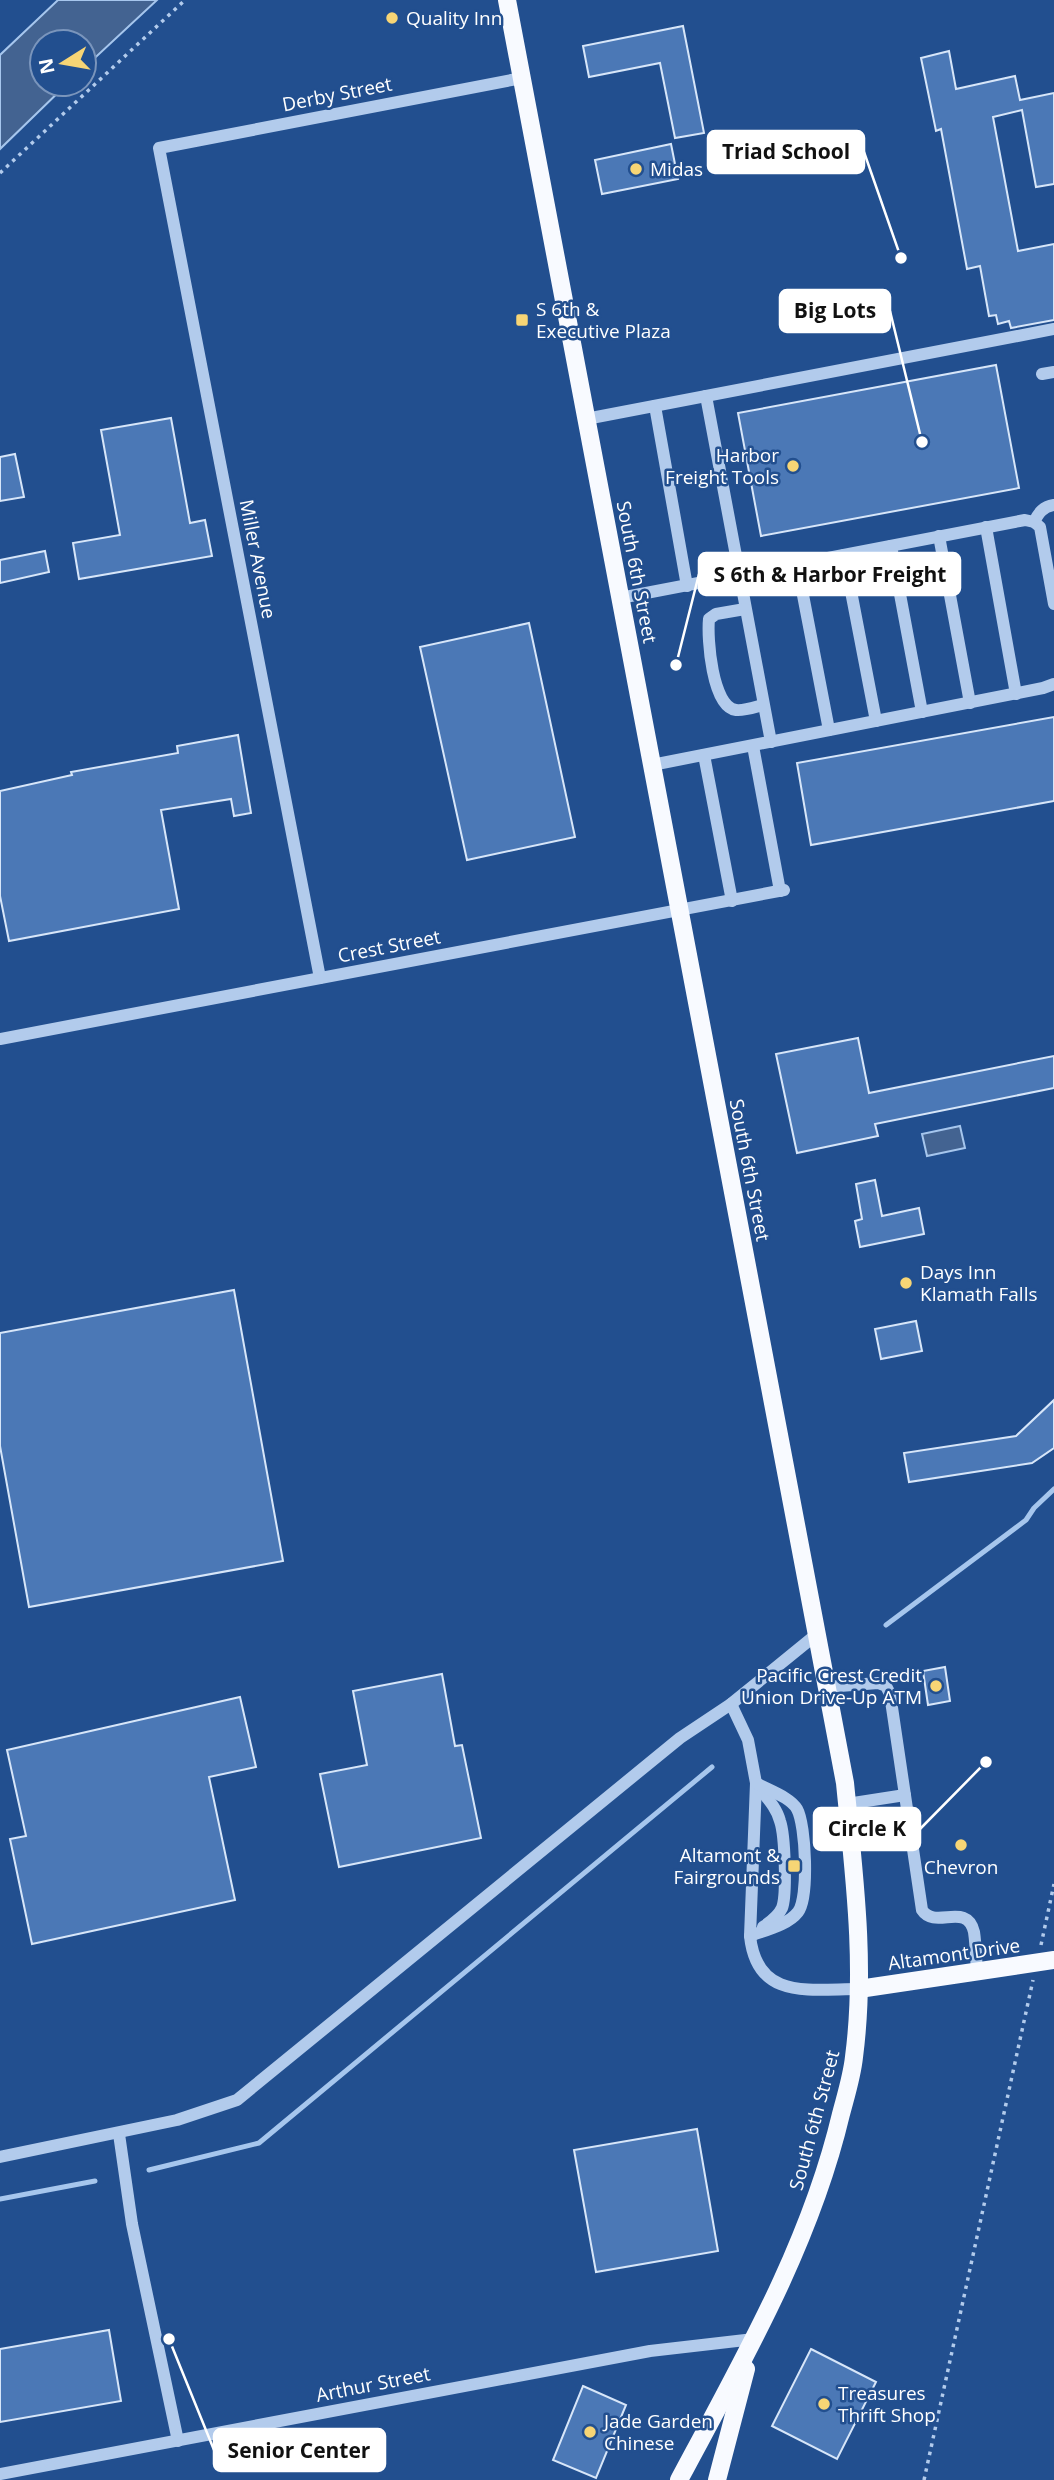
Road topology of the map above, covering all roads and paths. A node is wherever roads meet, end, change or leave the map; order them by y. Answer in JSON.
{"nodes":[{"id":1,"x":185,"y":0,"type":"edge"},
{"id":2,"x":507,"y":0,"type":"edge"},
{"id":3,"x":522,"y":78,"type":"junction"},
{"id":4,"x":159,"y":148,"type":"joint"},
{"id":5,"x":0,"y":173,"type":"edge"},
{"id":6,"x":1054,"y":329,"type":"edge"},
{"id":7,"x":706,"y":396,"type":"junction"},
{"id":8,"x":655,"y":406,"type":"junction"},
{"id":9,"x":586,"y":419,"type":"junction"},
{"id":10,"x":1054,"y":505,"type":"edge"},
{"id":11,"x":1034,"y":522,"type":"junction"},
{"id":12,"x":986,"y":527,"type":"junction"},
{"id":13,"x":939,"y":536,"type":"junction"},
{"id":14,"x":891,"y":546,"type":"junction"},
{"id":15,"x":844,"y":555,"type":"junction"},
{"id":16,"x":797,"y":564,"type":"junction"},
{"id":17,"x":738,"y":575,"type":"junction"},
{"id":18,"x":687,"y":586,"type":"junction"},
{"id":19,"x":621,"y":598,"type":"junction"},
{"id":20,"x":1054,"y":604,"type":"edge"},
{"id":21,"x":745,"y":609,"type":"junction"},
{"id":22,"x":1054,"y":684,"type":"edge"},
{"id":23,"x":1016,"y":694,"type":"junction"},
{"id":24,"x":970,"y":703,"type":"junction"},
{"id":25,"x":763,"y":705,"type":"junction"},
{"id":26,"x":922,"y":712,"type":"junction"},
{"id":27,"x":876,"y":721,"type":"junction"},
{"id":28,"x":829,"y":730,"type":"junction"},
{"id":29,"x":771,"y":742,"type":"junction"},
{"id":30,"x":753,"y":746,"type":"junction"},
{"id":31,"x":704,"y":755,"type":"junction"},
{"id":32,"x":652,"y":765,"type":"junction"},
{"id":33,"x":732,"y":901,"type":"junction"},
{"id":34,"x":680,"y":911,"type":"junction"},
{"id":35,"x":320,"y":978,"type":"junction"},
{"id":36,"x":0,"y":1039,"type":"edge"},
{"id":37,"x":817,"y":1634,"type":"junction"},
{"id":38,"x":827,"y":1687,"type":"junction"},
{"id":39,"x":731,"y":1704,"type":"junction"},
{"id":40,"x":756,"y":1783,"type":"junction"},
{"id":41,"x":905,"y":1795,"type":"junction"},
{"id":42,"x":847,"y":1804,"type":"junction"},
{"id":43,"x":1054,"y":1884,"type":"edge"},
{"id":44,"x":750,"y":1936,"type":"junction"},
{"id":45,"x":1045,"y":1962,"type":"edge"},
{"id":46,"x":977,"y":1972,"type":"junction"},
{"id":47,"x":859,"y":1989,"type":"junction"},
{"id":48,"x":119,"y":2134,"type":"junction"},
{"id":49,"x":0,"y":2157,"type":"edge"},
{"id":50,"x":754,"y":2339,"type":"junction"},
{"id":51,"x":178,"y":2441,"type":"junction"},
{"id":52,"x":0,"y":2474,"type":"edge"},
{"id":53,"x":680,"y":2480,"type":"edge"},
{"id":54,"x":717,"y":2480,"type":"edge"},
{"id":55,"x":923,"y":2480,"type":"edge"}],
"edges":[{"from":1,"to":5,"type":"path"},
{"from":2,"to":3,"type":"main road","name":"South 6th Street"},
{"from":3,"to":4,"type":"street","name":"Derby Street"},
{"from":3,"to":9,"type":"main road","name":"South 6th Street"},
{"from":4,"to":35,"type":"street","name":"Miller Avenue"},
{"from":6,"to":7,"type":"street"},
{"from":7,"to":8,"type":"street"},
{"from":7,"to":17,"type":"street"},
{"from":8,"to":9,"type":"street"},
{"from":8,"to":18,"type":"street"},
{"from":9,"to":19,"type":"main road","name":"South 6th Street"},
{"from":10,"to":11,"type":"street"},
{"from":11,"to":12,"type":"street"},
{"from":11,"to":20,"type":"street"},
{"from":12,"to":13,"type":"street"},
{"from":12,"to":23,"type":"street"},
{"from":13,"to":14,"type":"street"},
{"from":13,"to":24,"type":"street"},
{"from":14,"to":15,"type":"street"},
{"from":14,"to":26,"type":"street"},
{"from":15,"to":16,"type":"street"},
{"from":15,"to":27,"type":"street"},
{"from":16,"to":17,"type":"street"},
{"from":16,"to":28,"type":"street"},
{"from":17,"to":18,"type":"street"},
{"from":17,"to":21,"type":"street"},
{"from":18,"to":19,"type":"street"},
{"from":19,"to":32,"type":"main road","name":"South 6th Street"},
{"from":21,"to":25,"type":"street"},
{"from":21,"to":25,"type":"street"},
{"from":22,"to":23,"type":"street"},
{"from":23,"to":24,"type":"street"},
{"from":24,"to":26,"type":"street"},
{"from":25,"to":29,"type":"street"},
{"from":26,"to":27,"type":"street"},
{"from":27,"to":28,"type":"street"},
{"from":28,"to":29,"type":"street"},
{"from":29,"to":30,"type":"street"},
{"from":30,"to":31,"type":"street"},
{"from":30,"to":33,"type":"street","name":"Crest Street"},
{"from":31,"to":32,"type":"street"},
{"from":31,"to":33,"type":"street"},
{"from":32,"to":34,"type":"main road","name":"South 6th Street"},
{"from":33,"to":34,"type":"street","name":"Crest Street"},
{"from":34,"to":35,"type":"street","name":"Crest Street"},
{"from":34,"to":37,"type":"main road","name":"South 6th Street"},
{"from":35,"to":36,"type":"street","name":"Crest Street"},
{"from":37,"to":38,"type":"main road","name":"South 6th Street"},
{"from":37,"to":39,"type":"street"},
{"from":38,"to":41,"type":"street"},
{"from":38,"to":42,"type":"main road","name":"South 6th Street"},
{"from":39,"to":40,"type":"street"},
{"from":39,"to":48,"type":"street"},
{"from":40,"to":44,"type":"street"},
{"from":40,"to":44,"type":"street"},
{"from":40,"to":44,"type":"street"},
{"from":41,"to":42,"type":"street"},
{"from":41,"to":46,"type":"street"},
{"from":42,"to":47,"type":"main road","name":"South 6th Street"},
{"from":43,"to":45,"type":"path"},
{"from":44,"to":47,"type":"street"},
{"from":45,"to":46,"type":"main road","name":"Altamont Drive"},
{"from":45,"to":55,"type":"path"},
{"from":46,"to":47,"type":"main road","name":"Altamont Drive"},
{"from":47,"to":50,"type":"main road","name":"South 6th Street"},
{"from":48,"to":49,"type":"street"},
{"from":48,"to":51,"type":"street"},
{"from":50,"to":51,"type":"street","name":"Arthur Street"},
{"from":50,"to":53,"type":"main road","name":"South 6th Street"},
{"from":50,"to":54,"type":"main road","name":"South 6th Street"},
{"from":51,"to":52,"type":"street","name":"Arthur Street"}]}
